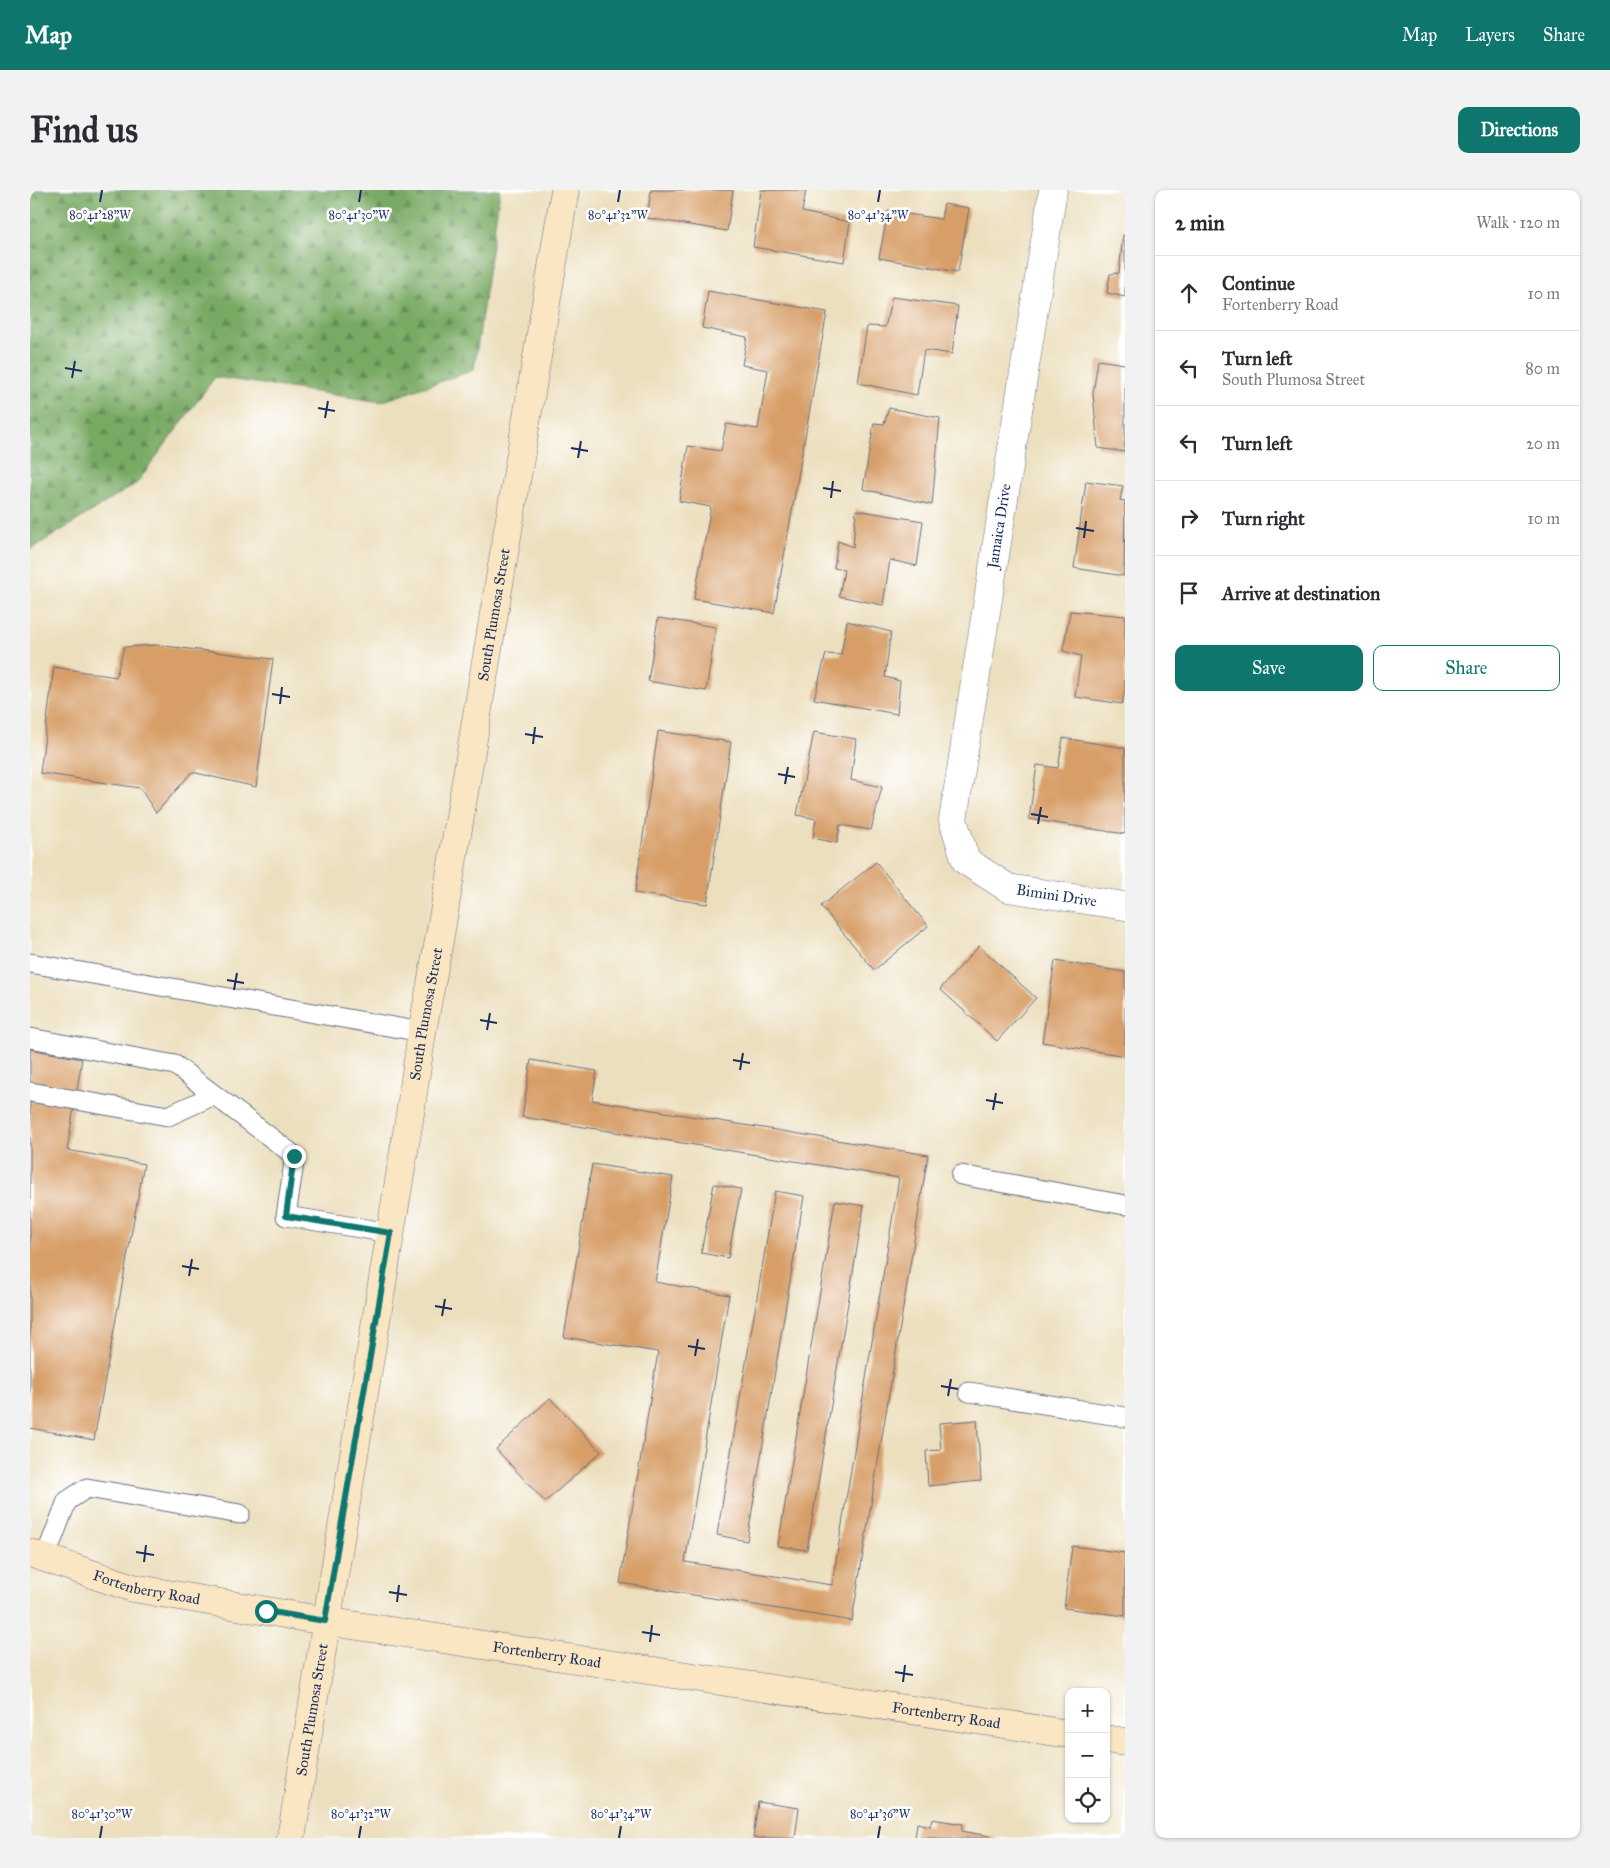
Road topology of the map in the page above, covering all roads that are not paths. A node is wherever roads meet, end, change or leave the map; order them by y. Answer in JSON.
{"nodes":[{"id":1,"x":565,"y":190,"type":"edge"},
{"id":2,"x":1053,"y":190,"type":"edge"},
{"id":3,"x":966,"y":861,"type":"joint"},
{"id":4,"x":1125,"y":906,"type":"edge"},
{"id":5,"x":30,"y":963,"type":"edge"},
{"id":6,"x":422,"y":1032,"type":"junction"},
{"id":7,"x":30,"y":1038,"type":"edge"},
{"id":8,"x":30,"y":1092,"type":"edge"},
{"id":9,"x":214,"y":1096,"type":"junction"},
{"id":10,"x":961,"y":1175,"type":"dead end"},
{"id":11,"x":1125,"y":1205,"type":"edge"},
{"id":12,"x":391,"y":1233,"type":"junction"},
{"id":13,"x":969,"y":1392,"type":"dead end"},
{"id":14,"x":1125,"y":1417,"type":"edge"},
{"id":15,"x":240,"y":1514,"type":"dead end"},
{"id":16,"x":38,"y":1556,"type":"edge"},
{"id":17,"x":325,"y":1621,"type":"junction"},
{"id":18,"x":1065,"y":1733,"type":"edge"},
{"id":19,"x":1110,"y":1740,"type":"edge"},
{"id":20,"x":1125,"y":1742,"type":"edge"},
{"id":21,"x":290,"y":1838,"type":"edge"}],
"edges":[{"from":1,"to":6,"type":"street","name":"South Plumosa Street"},
{"from":2,"to":3,"type":"street","name":"Jamaica Drive"},
{"from":3,"to":4,"type":"street","name":"Bimini Drive"},
{"from":5,"to":6,"type":"lane"},
{"from":6,"to":12,"type":"street","name":"South Plumosa Street"},
{"from":7,"to":9,"type":"lane"},
{"from":8,"to":9,"type":"lane"},
{"from":9,"to":12,"type":"lane"},
{"from":10,"to":11,"type":"lane"},
{"from":12,"to":17,"type":"street","name":"South Plumosa Street"},
{"from":13,"to":14,"type":"lane"},
{"from":15,"to":16,"type":"lane"},
{"from":16,"to":17,"type":"street","name":"Fortenberry Road"},
{"from":17,"to":18,"type":"street","name":"Fortenberry Road"},
{"from":17,"to":21,"type":"street","name":"South Plumosa Street"},
{"from":19,"to":20,"type":"street"}]}
